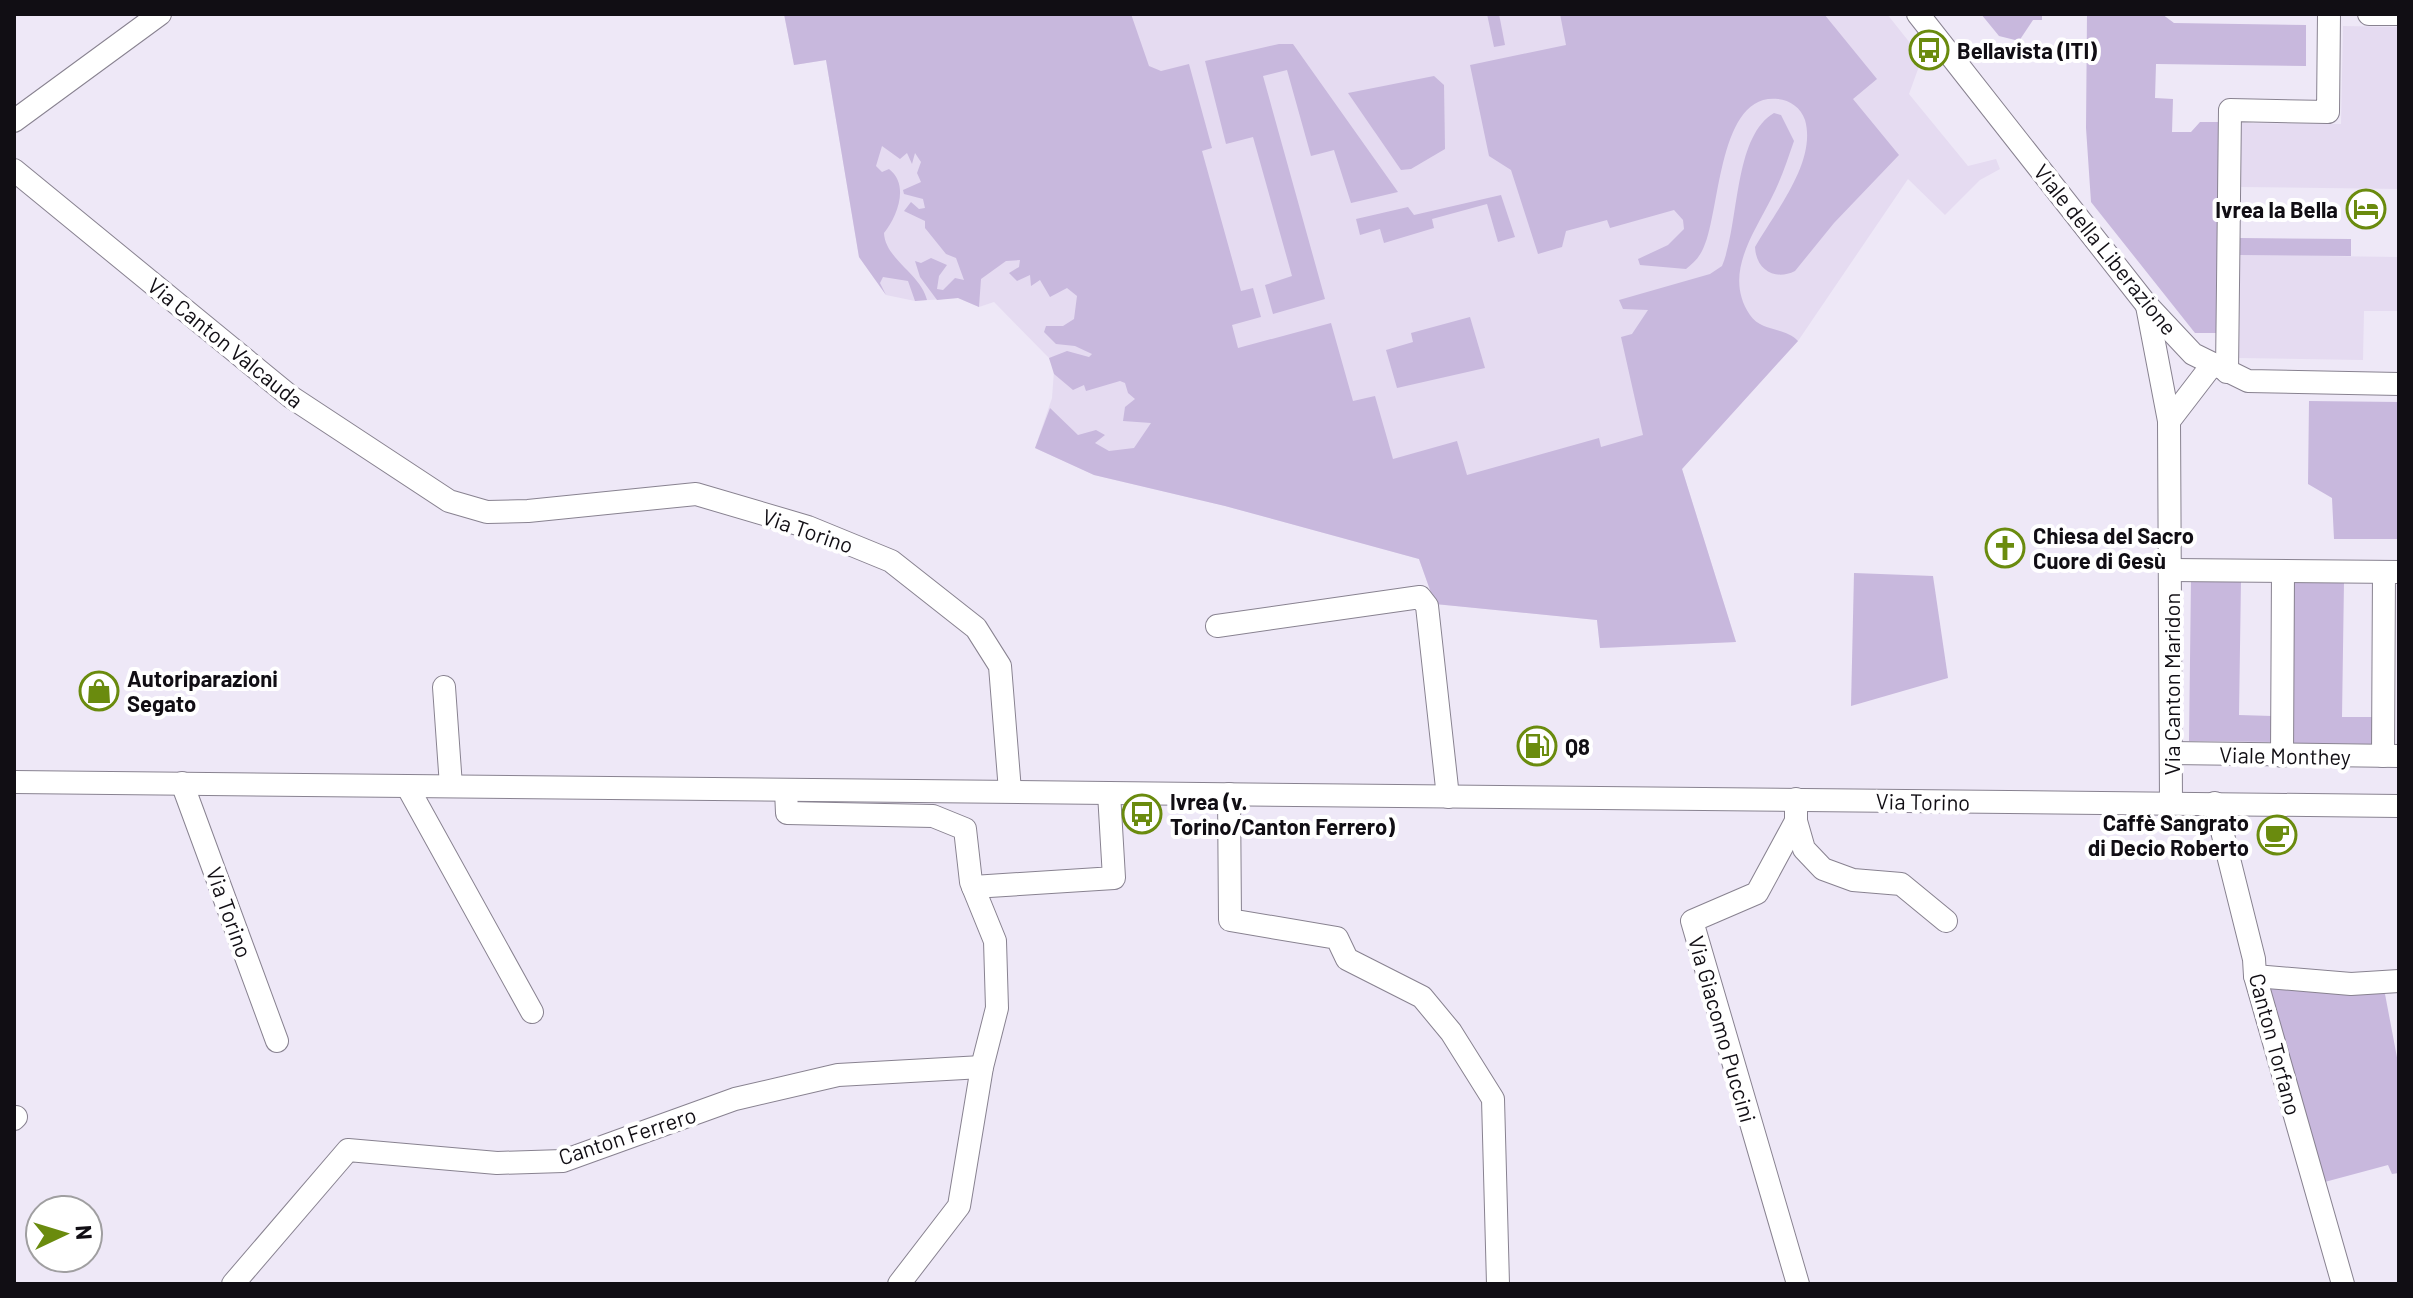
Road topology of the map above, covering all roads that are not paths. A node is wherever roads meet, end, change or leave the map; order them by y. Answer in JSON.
{"nodes":[{"id":1,"x":160,"y":14,"type":"edge"},
{"id":2,"x":1918,"y":14,"type":"edge"},
{"id":3,"x":2329,"y":14,"type":"edge"},
{"id":4,"x":2369,"y":14,"type":"edge"},
{"id":5,"x":2399,"y":14,"type":"edge"},
{"id":6,"x":14,"y":121,"type":"edge"},
{"id":7,"x":14,"y":170,"type":"edge"},
{"id":8,"x":2146,"y":304,"type":"junction"},
{"id":9,"x":2219,"y":369,"type":"junction"},
{"id":10,"x":2399,"y":384,"type":"edge"},
{"id":11,"x":2169,"y":421,"type":"junction"},
{"id":12,"x":449,"y":501,"type":"joint"},
{"id":13,"x":2172,"y":570,"type":"junction"},
{"id":14,"x":2283,"y":571,"type":"junction"},
{"id":15,"x":2391,"y":572,"type":"edge"},
{"id":16,"x":1217,"y":626,"type":"dead end"},
{"id":17,"x":444,"y":687,"type":"dead end"},
{"id":18,"x":2171,"y":753,"type":"junction"},
{"id":19,"x":2282,"y":756,"type":"junction"},
{"id":20,"x":2391,"y":756,"type":"edge"},
{"id":21,"x":14,"y":782,"type":"edge"},
{"id":22,"x":182,"y":783,"type":"junction"},
{"id":23,"x":407,"y":786,"type":"junction"},
{"id":24,"x":451,"y":786,"type":"junction"},
{"id":25,"x":786,"y":790,"type":"junction"},
{"id":26,"x":1010,"y":791,"type":"junction"},
{"id":27,"x":1109,"y":793,"type":"junction"},
{"id":28,"x":1229,"y":794,"type":"junction"},
{"id":29,"x":1448,"y":797,"type":"junction"},
{"id":30,"x":2171,"y":803,"type":"junction"},
{"id":31,"x":2215,"y":803,"type":"junction"},
{"id":32,"x":2399,"y":806,"type":"edge"},
{"id":33,"x":1796,"y":810,"type":"junction"},
{"id":34,"x":973,"y":887,"type":"junction"},
{"id":35,"x":1946,"y":921,"type":"dead end"},
{"id":36,"x":2255,"y":976,"type":"junction"},
{"id":37,"x":2399,"y":981,"type":"edge"},
{"id":38,"x":532,"y":1012,"type":"dead end"},
{"id":39,"x":277,"y":1041,"type":"dead end"},
{"id":40,"x":982,"y":1067,"type":"junction"},
{"id":41,"x":233,"y":1284,"type":"edge"},
{"id":42,"x":899,"y":1284,"type":"edge"},
{"id":43,"x":1498,"y":1284,"type":"edge"},
{"id":44,"x":1798,"y":1284,"type":"edge"},
{"id":45,"x":2343,"y":1284,"type":"edge"}],
"edges":[{"from":1,"to":6,"type":"street"},
{"from":2,"to":8,"type":"street","name":"Viale della Liberazione"},
{"from":3,"to":9,"type":"street"},
{"from":4,"to":5,"type":"street"},
{"from":7,"to":12,"type":"street","name":"Via Canton Valcauda"},
{"from":8,"to":9,"type":"street","name":"Viale della Liberazione"},
{"from":8,"to":11,"type":"street","name":"Via Canton Maridon"},
{"from":9,"to":10,"type":"street","name":"Viale della Liberazione"},
{"from":9,"to":11,"type":"street"},
{"from":11,"to":13,"type":"street","name":"Via Canton Maridon"},
{"from":12,"to":26,"type":"street","name":"Via Torino"},
{"from":13,"to":14,"type":"street"},
{"from":13,"to":18,"type":"street","name":"Via Canton Maridon"},
{"from":14,"to":15,"type":"street"},
{"from":14,"to":19,"type":"street"},
{"from":15,"to":20,"type":"street"},
{"from":16,"to":29,"type":"street"},
{"from":17,"to":24,"type":"street"},
{"from":18,"to":19,"type":"street","name":"Viale Monthey"},
{"from":18,"to":30,"type":"street","name":"Via Canton Maridon"},
{"from":19,"to":20,"type":"street","name":"Viale Monthey"},
{"from":21,"to":22,"type":"street","name":"Via Torino"},
{"from":22,"to":23,"type":"street","name":"Via Torino"},
{"from":22,"to":39,"type":"street","name":"Via Torino"},
{"from":23,"to":24,"type":"street","name":"Via Torino"},
{"from":23,"to":38,"type":"street"},
{"from":24,"to":25,"type":"street","name":"Via Torino"},
{"from":25,"to":26,"type":"street","name":"Via Torino"},
{"from":25,"to":34,"type":"street"},
{"from":26,"to":27,"type":"street","name":"Via Torino"},
{"from":27,"to":28,"type":"street","name":"Via Torino"},
{"from":27,"to":34,"type":"street"},
{"from":28,"to":29,"type":"street","name":"Via Torino"},
{"from":28,"to":43,"type":"street"},
{"from":29,"to":33,"type":"street","name":"Via Torino"},
{"from":30,"to":31,"type":"street","name":"Via Torino"},
{"from":30,"to":33,"type":"street","name":"Via Torino"},
{"from":31,"to":32,"type":"street","name":"Via Torino"},
{"from":31,"to":36,"type":"street","name":"Canton Torfano"},
{"from":33,"to":35,"type":"street"},
{"from":33,"to":44,"type":"street","name":"Via Giacomo Puccini"},
{"from":34,"to":40,"type":"street"},
{"from":36,"to":37,"type":"street"},
{"from":36,"to":45,"type":"street","name":"Canton Torfano"},
{"from":40,"to":41,"type":"street","name":"Canton Ferrero"},
{"from":40,"to":42,"type":"street"}]}
